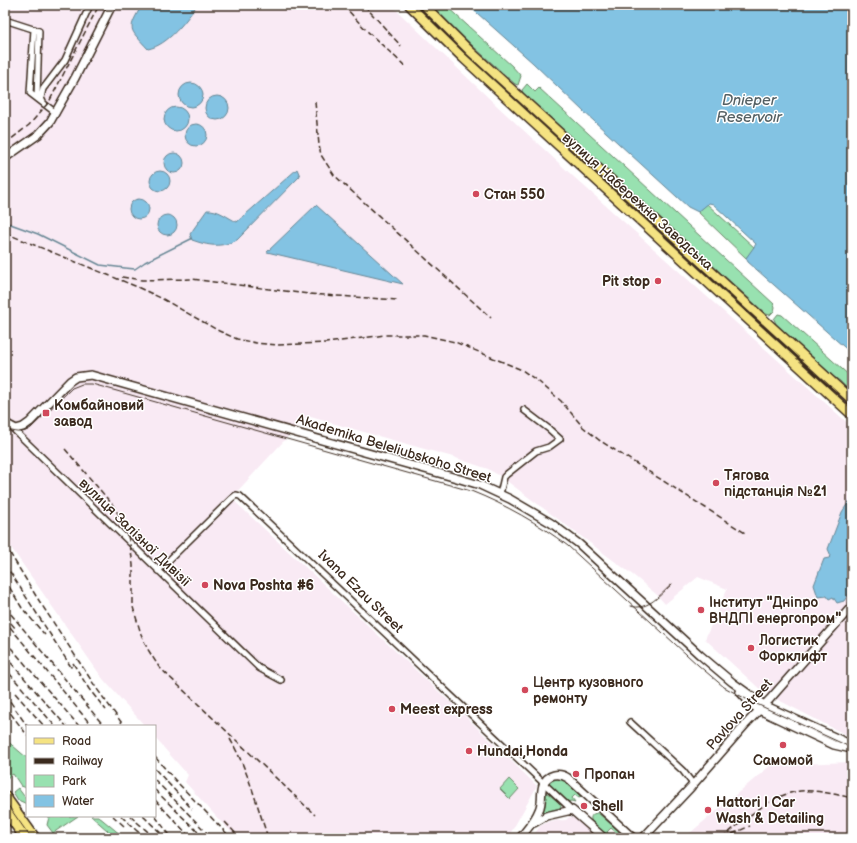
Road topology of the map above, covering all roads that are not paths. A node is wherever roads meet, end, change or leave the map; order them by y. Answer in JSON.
{"nodes":[{"id":1,"x":90,"y":5,"type":"edge"},
{"id":2,"x":112,"y":5,"type":"edge"},
{"id":3,"x":409,"y":5,"type":"edge"},
{"id":4,"x":424,"y":5,"type":"edge"},
{"id":5,"x":5,"y":20,"type":"edge"},
{"id":6,"x":44,"y":104,"type":"junction"},
{"id":7,"x":56,"y":113,"type":"junction"},
{"id":8,"x":5,"y":158,"type":"edge"},
{"id":9,"x":852,"y":400,"type":"edge"},
{"id":10,"x":524,"y":410,"type":"dead end"},
{"id":11,"x":852,"y":415,"type":"edge"},
{"id":12,"x":5,"y":423,"type":"edge"},
{"id":13,"x":12,"y":428,"type":"junction"},
{"id":14,"x":500,"y":494,"type":"junction"},
{"id":15,"x":158,"y":571,"type":"junction"},
{"id":16,"x":852,"y":606,"type":"edge"},
{"id":17,"x":281,"y":680,"type":"dead end"},
{"id":18,"x":761,"y":707,"type":"junction"},
{"id":19,"x":630,"y":722,"type":"dead end"},
{"id":20,"x":852,"y":746,"type":"edge"},
{"id":21,"x":544,"y":784,"type":"junction"},
{"id":22,"x":693,"y":784,"type":"junction"},
{"id":23,"x":5,"y":796,"type":"edge"},
{"id":24,"x":5,"y":810,"type":"edge"},
{"id":25,"x":572,"y":810,"type":"junction"},
{"id":26,"x":530,"y":825,"type":"junction"},
{"id":27,"x":25,"y":837,"type":"edge"},
{"id":28,"x":35,"y":838,"type":"edge"},
{"id":29,"x":520,"y":838,"type":"edge"},
{"id":30,"x":604,"y":838,"type":"edge"},
{"id":31,"x":633,"y":838,"type":"edge"},
{"id":32,"x":643,"y":838,"type":"edge"}],
"edges":[{"from":1,"to":6,"type":"street"},
{"from":2,"to":7,"type":"street"},
{"from":3,"to":11,"type":"main road","name":"вулиця Набережна Заводська"},
{"from":4,"to":9,"type":"main road","name":"вулиця Набережна Заводська"},
{"from":5,"to":6,"type":"street"},
{"from":6,"to":7,"type":"street"},
{"from":7,"to":8,"type":"street"},
{"from":10,"to":14,"type":"street"},
{"from":12,"to":13,"type":"street"},
{"from":13,"to":14,"type":"street","name":"Akademika Beleliubskoho Street"},
{"from":13,"to":15,"type":"street","name":"вулиця Залізної Дивізії"},
{"from":14,"to":18,"type":"street","name":"Akademika Beleliubskoho Street"},
{"from":15,"to":17,"type":"street","name":"вулиця Залізної Дивізії"},
{"from":15,"to":21,"type":"street","name":"Ivana Ezau Street"},
{"from":16,"to":18,"type":"street","name":"Pavlova Street"},
{"from":18,"to":20,"type":"street","name":"Akademika Beleliubskoho Street"},
{"from":18,"to":22,"type":"street","name":"Pavlova Street"},
{"from":19,"to":22,"type":"street"},
{"from":21,"to":25,"type":"street","name":"Ivana Ezau Street"},
{"from":21,"to":26,"type":"street"},
{"from":21,"to":31,"type":"street"},
{"from":22,"to":32,"type":"street","name":"Pavlova Street"},
{"from":23,"to":28,"type":"highway"},
{"from":24,"to":27,"type":"highway"},
{"from":25,"to":26,"type":"street"},
{"from":25,"to":30,"type":"street","name":"Ivana Ezau Street"},
{"from":26,"to":29,"type":"street"}]}
